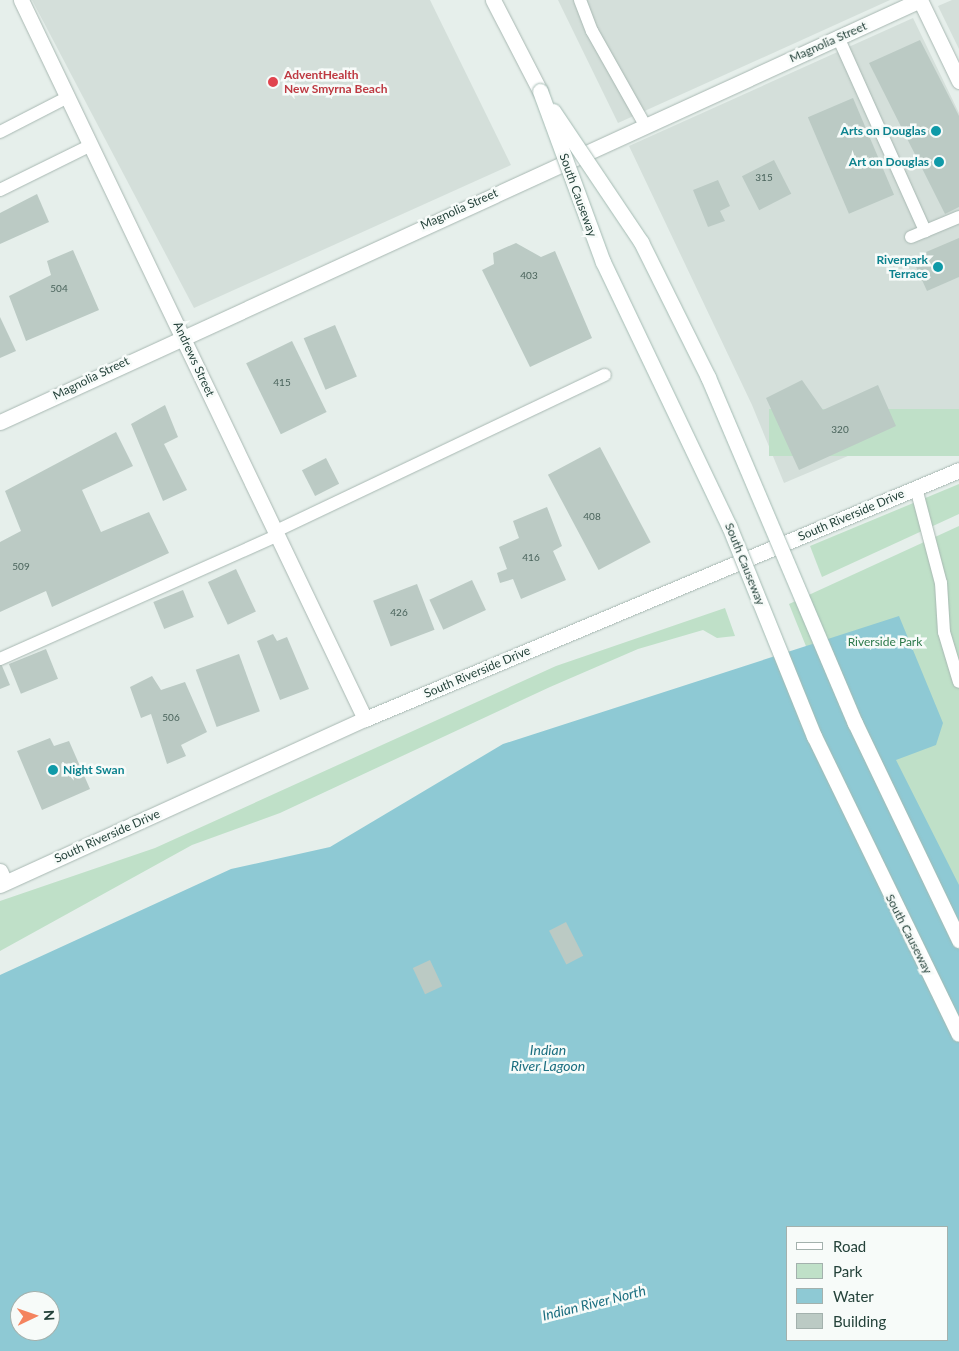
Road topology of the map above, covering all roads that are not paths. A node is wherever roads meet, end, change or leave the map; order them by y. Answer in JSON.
{"nodes":[{"id":1,"x":22,"y":0,"type":"edge"},
{"id":2,"x":493,"y":0,"type":"edge"},
{"id":3,"x":580,"y":0,"type":"edge"},
{"id":4,"x":920,"y":0,"type":"edge"},
{"id":5,"x":838,"y":37,"type":"junction"},
{"id":6,"x":959,"y":81,"type":"edge"},
{"id":7,"x":540,"y":91,"type":"junction"},
{"id":8,"x":68,"y":97,"type":"junction"},
{"id":9,"x":645,"y":125,"type":"junction"},
{"id":10,"x":0,"y":132,"type":"edge"},
{"id":11,"x":91,"y":145,"type":"junction"},
{"id":12,"x":0,"y":190,"type":"edge"},
{"id":13,"x":959,"y":217,"type":"edge"},
{"id":14,"x":925,"y":231,"type":"junction"},
{"id":15,"x":911,"y":236,"type":"dead end"},
{"id":16,"x":182,"y":335,"type":"junction"},
{"id":17,"x":605,"y":375,"type":"dead end"},
{"id":18,"x":0,"y":422,"type":"edge"},
{"id":19,"x":959,"y":470,"type":"edge"},
{"id":20,"x":916,"y":488,"type":"junction"},
{"id":21,"x":277,"y":533,"type":"junction"},
{"id":22,"x":0,"y":659,"type":"edge"},
{"id":23,"x":959,"y":682,"type":"edge"},
{"id":24,"x":365,"y":719,"type":"junction"},
{"id":25,"x":2,"y":879,"type":"edge"},
{"id":26,"x":959,"y":940,"type":"edge"},
{"id":27,"x":959,"y":1034,"type":"edge"}],
"edges":[{"from":1,"to":8,"type":"street","name":"Andrews Street"},
{"from":2,"to":7,"type":"street","name":"South Causeway"},
{"from":3,"to":9,"type":"lane"},
{"from":4,"to":5,"type":"street","name":"Magnolia Street"},
{"from":4,"to":6,"type":"street"},
{"from":5,"to":9,"type":"street","name":"Magnolia Street"},
{"from":5,"to":14,"type":"lane"},
{"from":7,"to":26,"type":"street","name":"South Causeway","bridge":true},
{"from":7,"to":27,"type":"street","name":"South Causeway","bridge":true},
{"from":8,"to":10,"type":"lane"},
{"from":8,"to":11,"type":"street","name":"Andrews Street"},
{"from":9,"to":16,"type":"street","name":"Magnolia Street"},
{"from":11,"to":12,"type":"lane"},
{"from":11,"to":16,"type":"street","name":"Andrews Street"},
{"from":13,"to":14,"type":"lane"},
{"from":14,"to":15,"type":"lane"},
{"from":16,"to":18,"type":"street","name":"Magnolia Street"},
{"from":16,"to":21,"type":"street","name":"Andrews Street"},
{"from":17,"to":21,"type":"lane"},
{"from":19,"to":20,"type":"street","name":"South Riverside Drive"},
{"from":20,"to":23,"type":"lane"},
{"from":20,"to":24,"type":"street","name":"South Riverside Drive"},
{"from":21,"to":22,"type":"lane"},
{"from":21,"to":24,"type":"street","name":"Andrews Street"},
{"from":24,"to":25,"type":"street","name":"South Riverside Drive"}]}
